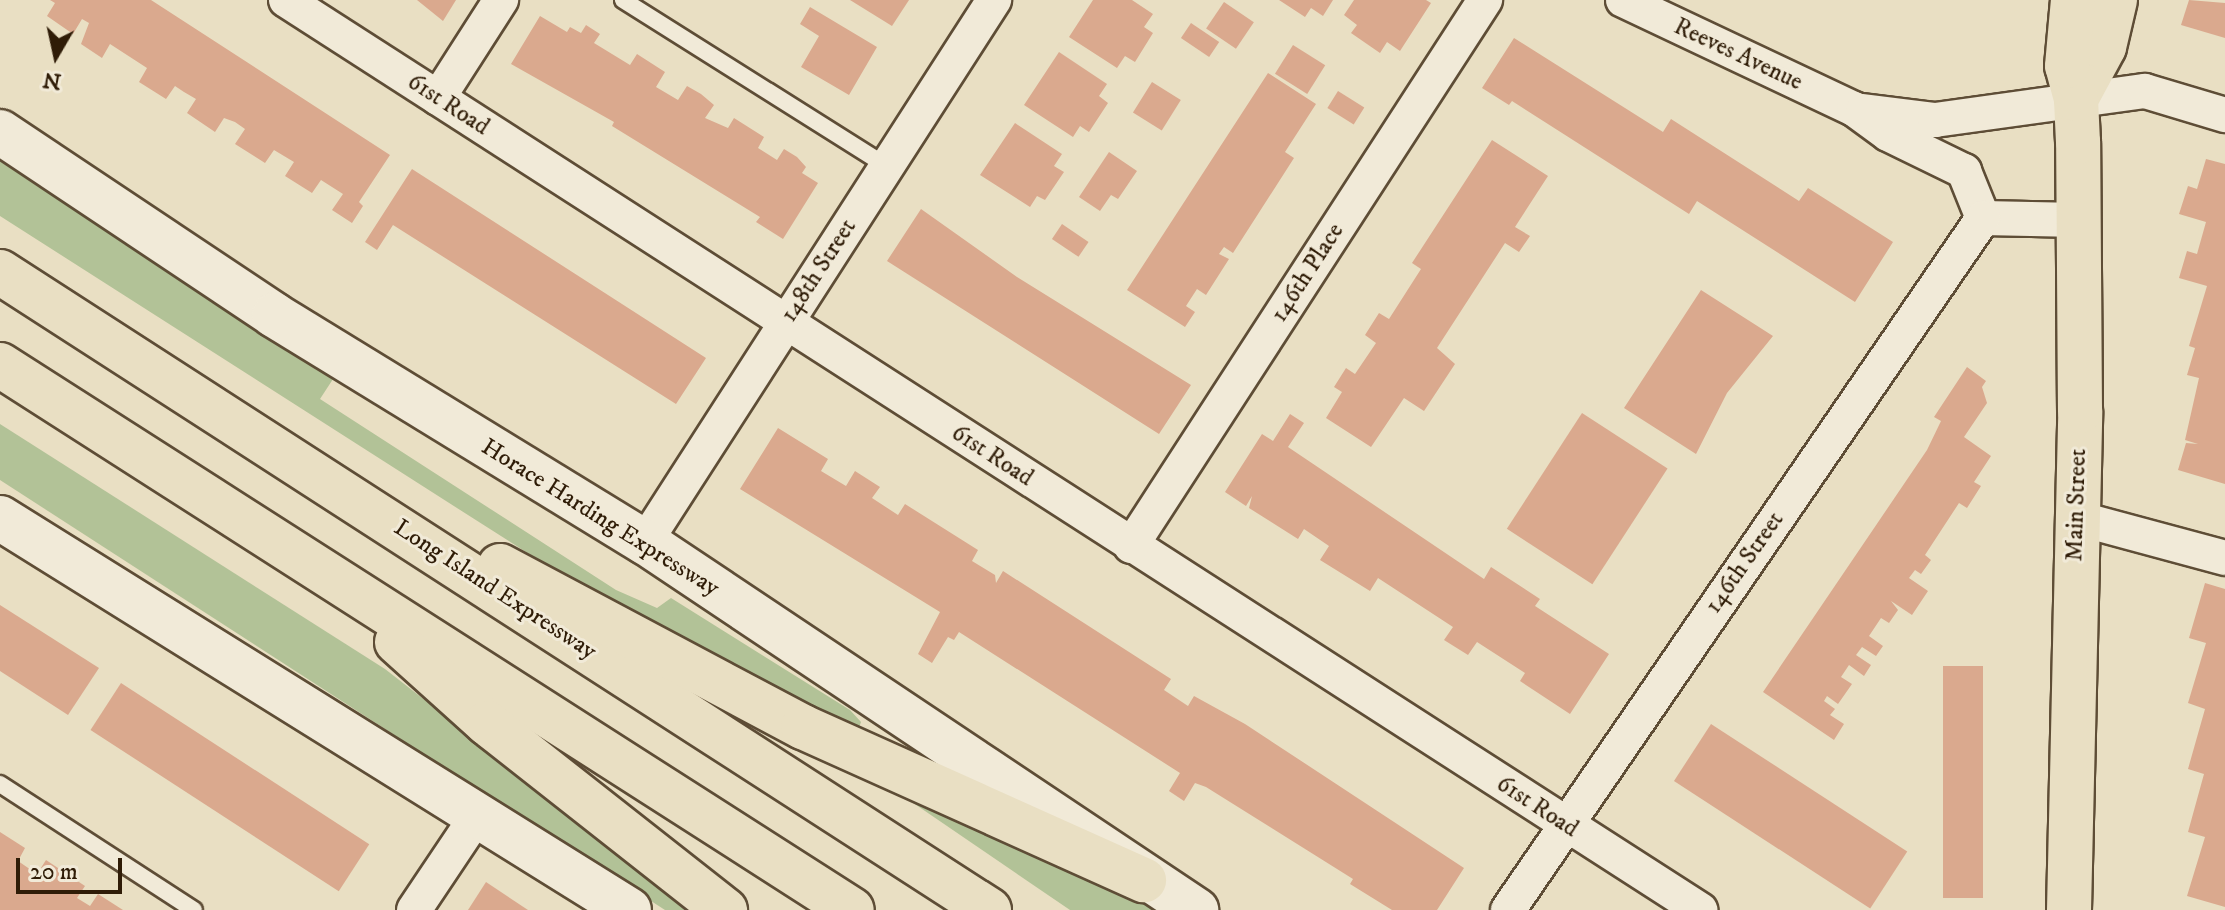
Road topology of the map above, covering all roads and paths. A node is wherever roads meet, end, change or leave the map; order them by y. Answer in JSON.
{"nodes":[{"id":1,"x":286,"y":0,"type":"edge"},
{"id":2,"x":501,"y":0,"type":"edge"},
{"id":3,"x":623,"y":0,"type":"edge"},
{"id":4,"x":994,"y":0,"type":"edge"},
{"id":5,"x":1485,"y":0,"type":"edge"},
{"id":6,"x":1623,"y":0,"type":"edge"},
{"id":7,"x":2073,"y":0,"type":"edge"},
{"id":8,"x":2115,"y":0,"type":"edge"},
{"id":9,"x":438,"y":98,"type":"junction"},
{"id":10,"x":2076,"y":99,"type":"junction"},
{"id":11,"x":1854,"y":109,"type":"junction"},
{"id":12,"x":2225,"y":115,"type":"edge"},
{"id":13,"x":0,"y":132,"type":"edge"},
{"id":14,"x":887,"y":166,"type":"junction"},
{"id":15,"x":1983,"y":218,"type":"junction"},
{"id":16,"x":2079,"y":220,"type":"junction"},
{"id":17,"x":0,"y":272,"type":"edge"},
{"id":18,"x":785,"y":323,"type":"junction"},
{"id":19,"x":0,"y":365,"type":"edge"},
{"id":20,"x":321,"y":478,"type":"junction"},
{"id":21,"x":0,"y":518,"type":"edge"},
{"id":22,"x":2077,"y":518,"type":"junction"},
{"id":23,"x":645,"y":542,"type":"junction"},
{"id":24,"x":1131,"y":546,"type":"junction"},
{"id":25,"x":297,"y":553,"type":"junction"},
{"id":26,"x":2225,"y":558,"type":"edge"},
{"id":27,"x":0,"y":784,"type":"edge"},
{"id":28,"x":477,"y":816,"type":"junction"},
{"id":29,"x":1564,"y":825,"type":"junction"},
{"id":30,"x":1144,"y":880,"type":"junction"},
{"id":31,"x":194,"y":910,"type":"edge"},
{"id":32,"x":414,"y":910,"type":"edge"},
{"id":33,"x":629,"y":910,"type":"edge"},
{"id":34,"x":725,"y":910,"type":"edge"},
{"id":35,"x":852,"y":910,"type":"edge"},
{"id":36,"x":989,"y":910,"type":"edge"},
{"id":37,"x":1196,"y":910,"type":"edge"},
{"id":38,"x":1508,"y":910,"type":"edge"},
{"id":39,"x":1700,"y":910,"type":"edge"},
{"id":40,"x":2069,"y":910,"type":"edge"}],
"edges":[{"from":1,"to":9,"type":"street","name":"61st Road"},
{"from":2,"to":9,"type":"street"},
{"from":3,"to":14,"type":"lane"},
{"from":4,"to":14,"type":"street","name":"148th Street"},
{"from":5,"to":24,"type":"street","name":"146th Place"},
{"from":6,"to":11,"type":"street","name":"Reeves Avenue"},
{"from":7,"to":10,"type":"main road","name":"Main Street"},
{"from":8,"to":10,"type":"main road","name":"Main Street"},
{"from":9,"to":18,"type":"street","name":"61st Road"},
{"from":10,"to":11,"type":"street","name":"Reeves Avenue"},
{"from":10,"to":12,"type":"street","name":"Reeves Avenue"},
{"from":10,"to":16,"type":"main road","name":"Main Street"},
{"from":11,"to":15,"type":"street","name":"Reeves Avenue"},
{"from":13,"to":23,"type":"main road","name":"Horace Harding Expressway"},
{"from":14,"to":18,"type":"street","name":"148th Street"},
{"from":15,"to":16,"type":"street"},
{"from":15,"to":29,"type":"street","name":"146th Street"},
{"from":16,"to":22,"type":"main road","name":"Main Street"},
{"from":17,"to":20,"type":"main road","name":"Long Island Expressway"},
{"from":18,"to":23,"type":"street","name":"148th Street"},
{"from":18,"to":24,"type":"street","name":"61st Road"},
{"from":19,"to":25,"type":"main road"},
{"from":20,"to":30,"type":"main road"},
{"from":20,"to":36,"type":"main road","name":"Long Island Expressway"},
{"from":21,"to":28,"type":"main road"},
{"from":22,"to":26,"type":"street"},
{"from":22,"to":40,"type":"main road","name":"Main Street"},
{"from":23,"to":30,"type":"main road","name":"Horace Harding Expressway"},
{"from":24,"to":29,"type":"street","name":"61st Road"},
{"from":25,"to":34,"type":"main road"},
{"from":25,"to":35,"type":"main road"},
{"from":27,"to":31,"type":"lane"},
{"from":28,"to":32,"type":"street"},
{"from":28,"to":33,"type":"main road"},
{"from":29,"to":38,"type":"street","name":"146th Street"},
{"from":29,"to":39,"type":"street","name":"61st Road"},
{"from":30,"to":37,"type":"main road","name":"Horace Harding Expressway"}]}
